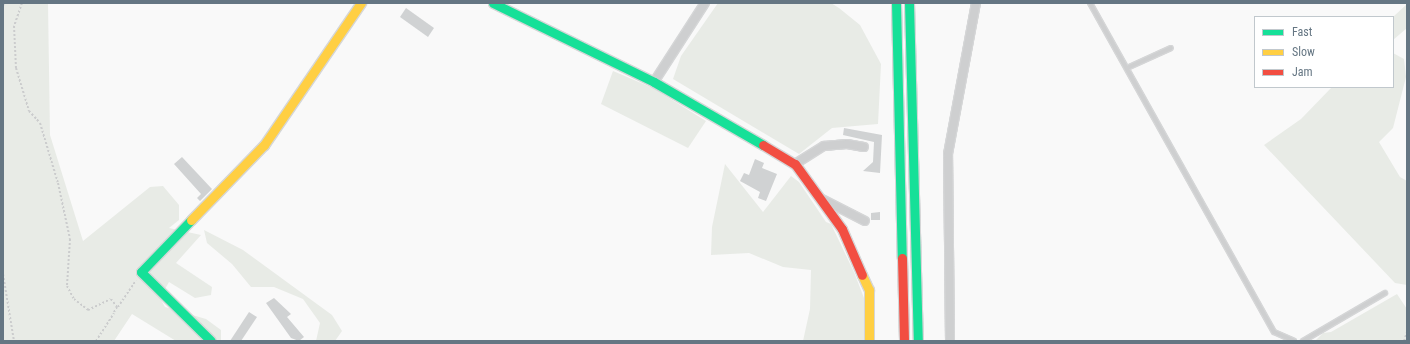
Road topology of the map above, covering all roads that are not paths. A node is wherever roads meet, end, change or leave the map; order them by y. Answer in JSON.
{"nodes":[{"id":1,"x":361,"y":3,"type":"edge"},
{"id":2,"x":493,"y":3,"type":"edge"},
{"id":3,"x":705,"y":3,"type":"edge"},
{"id":4,"x":896,"y":3,"type":"edge"},
{"id":5,"x":909,"y":3,"type":"edge"},
{"id":6,"x":976,"y":3,"type":"edge"},
{"id":7,"x":1090,"y":3,"type":"edge"},
{"id":8,"x":1171,"y":48,"type":"dead end"},
{"id":9,"x":1127,"y":68,"type":"junction"},
{"id":10,"x":654,"y":82,"type":"junction"},
{"id":11,"x":864,"y":147,"type":"dead end"},
{"id":12,"x":795,"y":164,"type":"junction"},
{"id":13,"x":822,"y":199,"type":"junction"},
{"id":14,"x":865,"y":221,"type":"dead end"},
{"id":15,"x":1385,"y":293,"type":"dead end"},
{"id":16,"x":211,"y":341,"type":"edge"},
{"id":17,"x":869,"y":341,"type":"edge"},
{"id":18,"x":904,"y":341,"type":"edge"},
{"id":19,"x":918,"y":341,"type":"edge"},
{"id":20,"x":950,"y":341,"type":"edge"},
{"id":21,"x":1294,"y":341,"type":"edge"},
{"id":22,"x":1303,"y":341,"type":"edge"}],
"edges":[{"from":1,"to":16,"type":"main road"},
{"from":2,"to":10,"type":"main road"},
{"from":3,"to":10,"type":"street"},
{"from":4,"to":18,"type":"main road"},
{"from":5,"to":19,"type":"main road"},
{"from":6,"to":20,"type":"street"},
{"from":7,"to":9,"type":"lane"},
{"from":8,"to":9,"type":"lane"},
{"from":9,"to":21,"type":"lane"},
{"from":10,"to":12,"type":"main road"},
{"from":11,"to":12,"type":"street"},
{"from":12,"to":13,"type":"main road"},
{"from":13,"to":14,"type":"street"},
{"from":13,"to":17,"type":"main road"},
{"from":15,"to":22,"type":"lane"}]}
